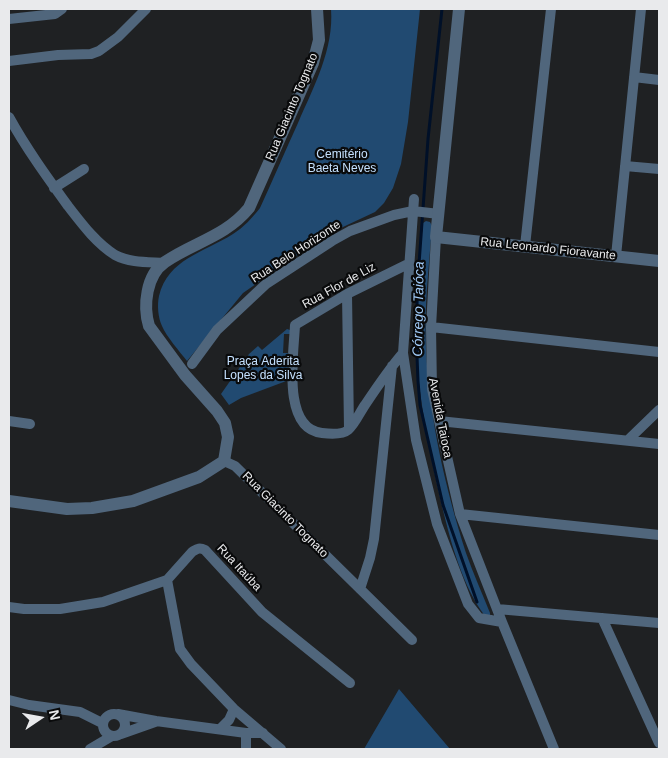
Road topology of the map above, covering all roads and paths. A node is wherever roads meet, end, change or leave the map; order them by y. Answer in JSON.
{"nodes":[{"id":1,"x":62,"y":9,"type":"edge"},
{"id":2,"x":146,"y":9,"type":"edge"},
{"id":3,"x":317,"y":9,"type":"edge"},
{"id":4,"x":458,"y":9,"type":"edge"},
{"id":5,"x":551,"y":9,"type":"edge"},
{"id":6,"x":641,"y":9,"type":"edge"},
{"id":7,"x":9,"y":19,"type":"edge"},
{"id":8,"x":9,"y":61,"type":"edge"},
{"id":9,"x":634,"y":77,"type":"junction"},
{"id":10,"x":659,"y":80,"type":"edge"},
{"id":11,"x":9,"y":117,"type":"edge"},
{"id":12,"x":625,"y":166,"type":"junction"},
{"id":13,"x":84,"y":169,"type":"dead end"},
{"id":14,"x":659,"y":170,"type":"edge"},
{"id":15,"x":54,"y":188,"type":"junction"},
{"id":16,"x":414,"y":199,"type":"dead end"},
{"id":17,"x":425,"y":212,"type":"junction"},
{"id":18,"x":436,"y":237,"type":"junction"},
{"id":19,"x":525,"y":246,"type":"junction"},
{"id":20,"x":616,"y":256,"type":"junction"},
{"id":21,"x":659,"y":261,"type":"edge"},
{"id":22,"x":164,"y":263,"type":"junction"},
{"id":23,"x":410,"y":264,"type":"junction"},
{"id":24,"x":347,"y":294,"type":"junction"},
{"id":25,"x":431,"y":327,"type":"junction"},
{"id":26,"x":404,"y":352,"type":"junction"},
{"id":27,"x":659,"y":352,"type":"edge"},
{"id":28,"x":192,"y":364,"type":"dead end"},
{"id":29,"x":392,"y":365,"type":"junction"},
{"id":30,"x":659,"y":410,"type":"edge"},
{"id":31,"x":9,"y":421,"type":"edge"},
{"id":32,"x":439,"y":421,"type":"junction"},
{"id":33,"x":30,"y":424,"type":"dead end"},
{"id":34,"x":349,"y":429,"type":"junction"},
{"id":35,"x":628,"y":440,"type":"junction"},
{"id":36,"x":659,"y":444,"type":"edge"},
{"id":37,"x":224,"y":461,"type":"junction"},
{"id":38,"x":9,"y":501,"type":"edge"},
{"id":39,"x":460,"y":514,"type":"junction"},
{"id":40,"x":659,"y":534,"type":"edge"},
{"id":41,"x":167,"y":580,"type":"junction"},
{"id":42,"x":360,"y":589,"type":"junction"},
{"id":43,"x":9,"y":608,"type":"edge"},
{"id":44,"x":497,"y":609,"type":"junction"},
{"id":45,"x":602,"y":618,"type":"junction"},
{"id":46,"x":502,"y":622,"type":"junction"},
{"id":47,"x":659,"y":623,"type":"edge"},
{"id":48,"x":412,"y":640,"type":"dead end"},
{"id":49,"x":350,"y":683,"type":"dead end"},
{"id":50,"x":9,"y":700,"type":"edge"},
{"id":51,"x":234,"y":709,"type":"junction"},
{"id":52,"x":80,"y":712,"type":"junction"},
{"id":53,"x":114,"y":714,"type":"junction"},
{"id":54,"x":102,"y":722,"type":"junction"},
{"id":55,"x":156,"y":722,"type":"junction"},
{"id":56,"x":220,"y":729,"type":"junction"},
{"id":57,"x":246,"y":733,"type":"junction"},
{"id":58,"x":263,"y":733,"type":"junction"},
{"id":59,"x":116,"y":735,"type":"junction"},
{"id":60,"x":659,"y":743,"type":"edge"},
{"id":61,"x":90,"y":749,"type":"edge"},
{"id":62,"x":246,"y":749,"type":"edge"},
{"id":63,"x":281,"y":749,"type":"edge"},
{"id":64,"x":554,"y":749,"type":"edge"}],
"edges":[{"from":1,"to":7,"type":"street"},
{"from":2,"to":8,"type":"street"},
{"from":3,"to":22,"type":"street","name":"Rua Giacinto Tognato"},
{"from":4,"to":17,"type":"street","name":"Avenida Taioca"},
{"from":5,"to":19,"type":"street"},
{"from":6,"to":9,"type":"street"},
{"from":9,"to":10,"type":"street"},
{"from":9,"to":12,"type":"street"},
{"from":11,"to":15,"type":"street"},
{"from":12,"to":14,"type":"street"},
{"from":12,"to":20,"type":"street"},
{"from":13,"to":15,"type":"street"},
{"from":15,"to":22,"type":"street"},
{"from":16,"to":17,"type":"street"},
{"from":17,"to":18,"type":"street","name":"Avenida Taioca"},
{"from":17,"to":23,"type":"street"},
{"from":17,"to":28,"type":"street","name":"Rua Belo Horizonte"},
{"from":18,"to":19,"type":"street","name":"Rua Leonardo Fioravante"},
{"from":18,"to":25,"type":"street","name":"Avenida Taioca"},
{"from":19,"to":20,"type":"street","name":"Rua Leonardo Fioravante"},
{"from":20,"to":21,"type":"street","name":"Rua Leonardo Fioravante"},
{"from":22,"to":37,"type":"street","name":"Rua Giacinto Tognato"},
{"from":23,"to":24,"type":"street","name":"Rua Flor de Liz"},
{"from":23,"to":26,"type":"street"},
{"from":24,"to":34,"type":"street"},
{"from":24,"to":34,"type":"street","name":"Rua Flor de Liz"},
{"from":25,"to":27,"type":"street"},
{"from":25,"to":32,"type":"street","name":"Avenida Taioca"},
{"from":26,"to":29,"type":"street"},
{"from":26,"to":46,"type":"street"},
{"from":29,"to":34,"type":"street"},
{"from":29,"to":42,"type":"street"},
{"from":30,"to":35,"type":"street"},
{"from":31,"to":33,"type":"street"},
{"from":32,"to":35,"type":"street"},
{"from":32,"to":39,"type":"street","name":"Avenida Taioca"},
{"from":35,"to":36,"type":"street"},
{"from":37,"to":38,"type":"street"},
{"from":37,"to":42,"type":"street","name":"Rua Giacinto Tognato"},
{"from":39,"to":40,"type":"street"},
{"from":39,"to":44,"type":"street","name":"Avenida Taioca"},
{"from":41,"to":43,"type":"street","name":"Rua Itaúba"},
{"from":41,"to":49,"type":"street","name":"Rua Itaúba"},
{"from":41,"to":51,"type":"street"},
{"from":42,"to":48,"type":"street","name":"Rua Giacinto Tognato"},
{"from":44,"to":45,"type":"street"},
{"from":44,"to":46,"type":"street","name":"Avenida Taioca"},
{"from":45,"to":47,"type":"street"},
{"from":45,"to":60,"type":"street"},
{"from":46,"to":64,"type":"street","name":"Avenida Taioca"},
{"from":50,"to":52,"type":"street"},
{"from":51,"to":56,"type":"street"},
{"from":51,"to":58,"type":"street"},
{"from":52,"to":53,"type":"street"},
{"from":52,"to":54,"type":"street"},
{"from":53,"to":54,"type":"street"},
{"from":53,"to":55,"type":"street"},
{"from":53,"to":59,"type":"street"},
{"from":54,"to":59,"type":"street"},
{"from":55,"to":56,"type":"street"},
{"from":55,"to":59,"type":"street"},
{"from":56,"to":57,"type":"street"},
{"from":57,"to":58,"type":"street"},
{"from":57,"to":62,"type":"street"},
{"from":58,"to":63,"type":"street"},
{"from":59,"to":61,"type":"street"}]}
